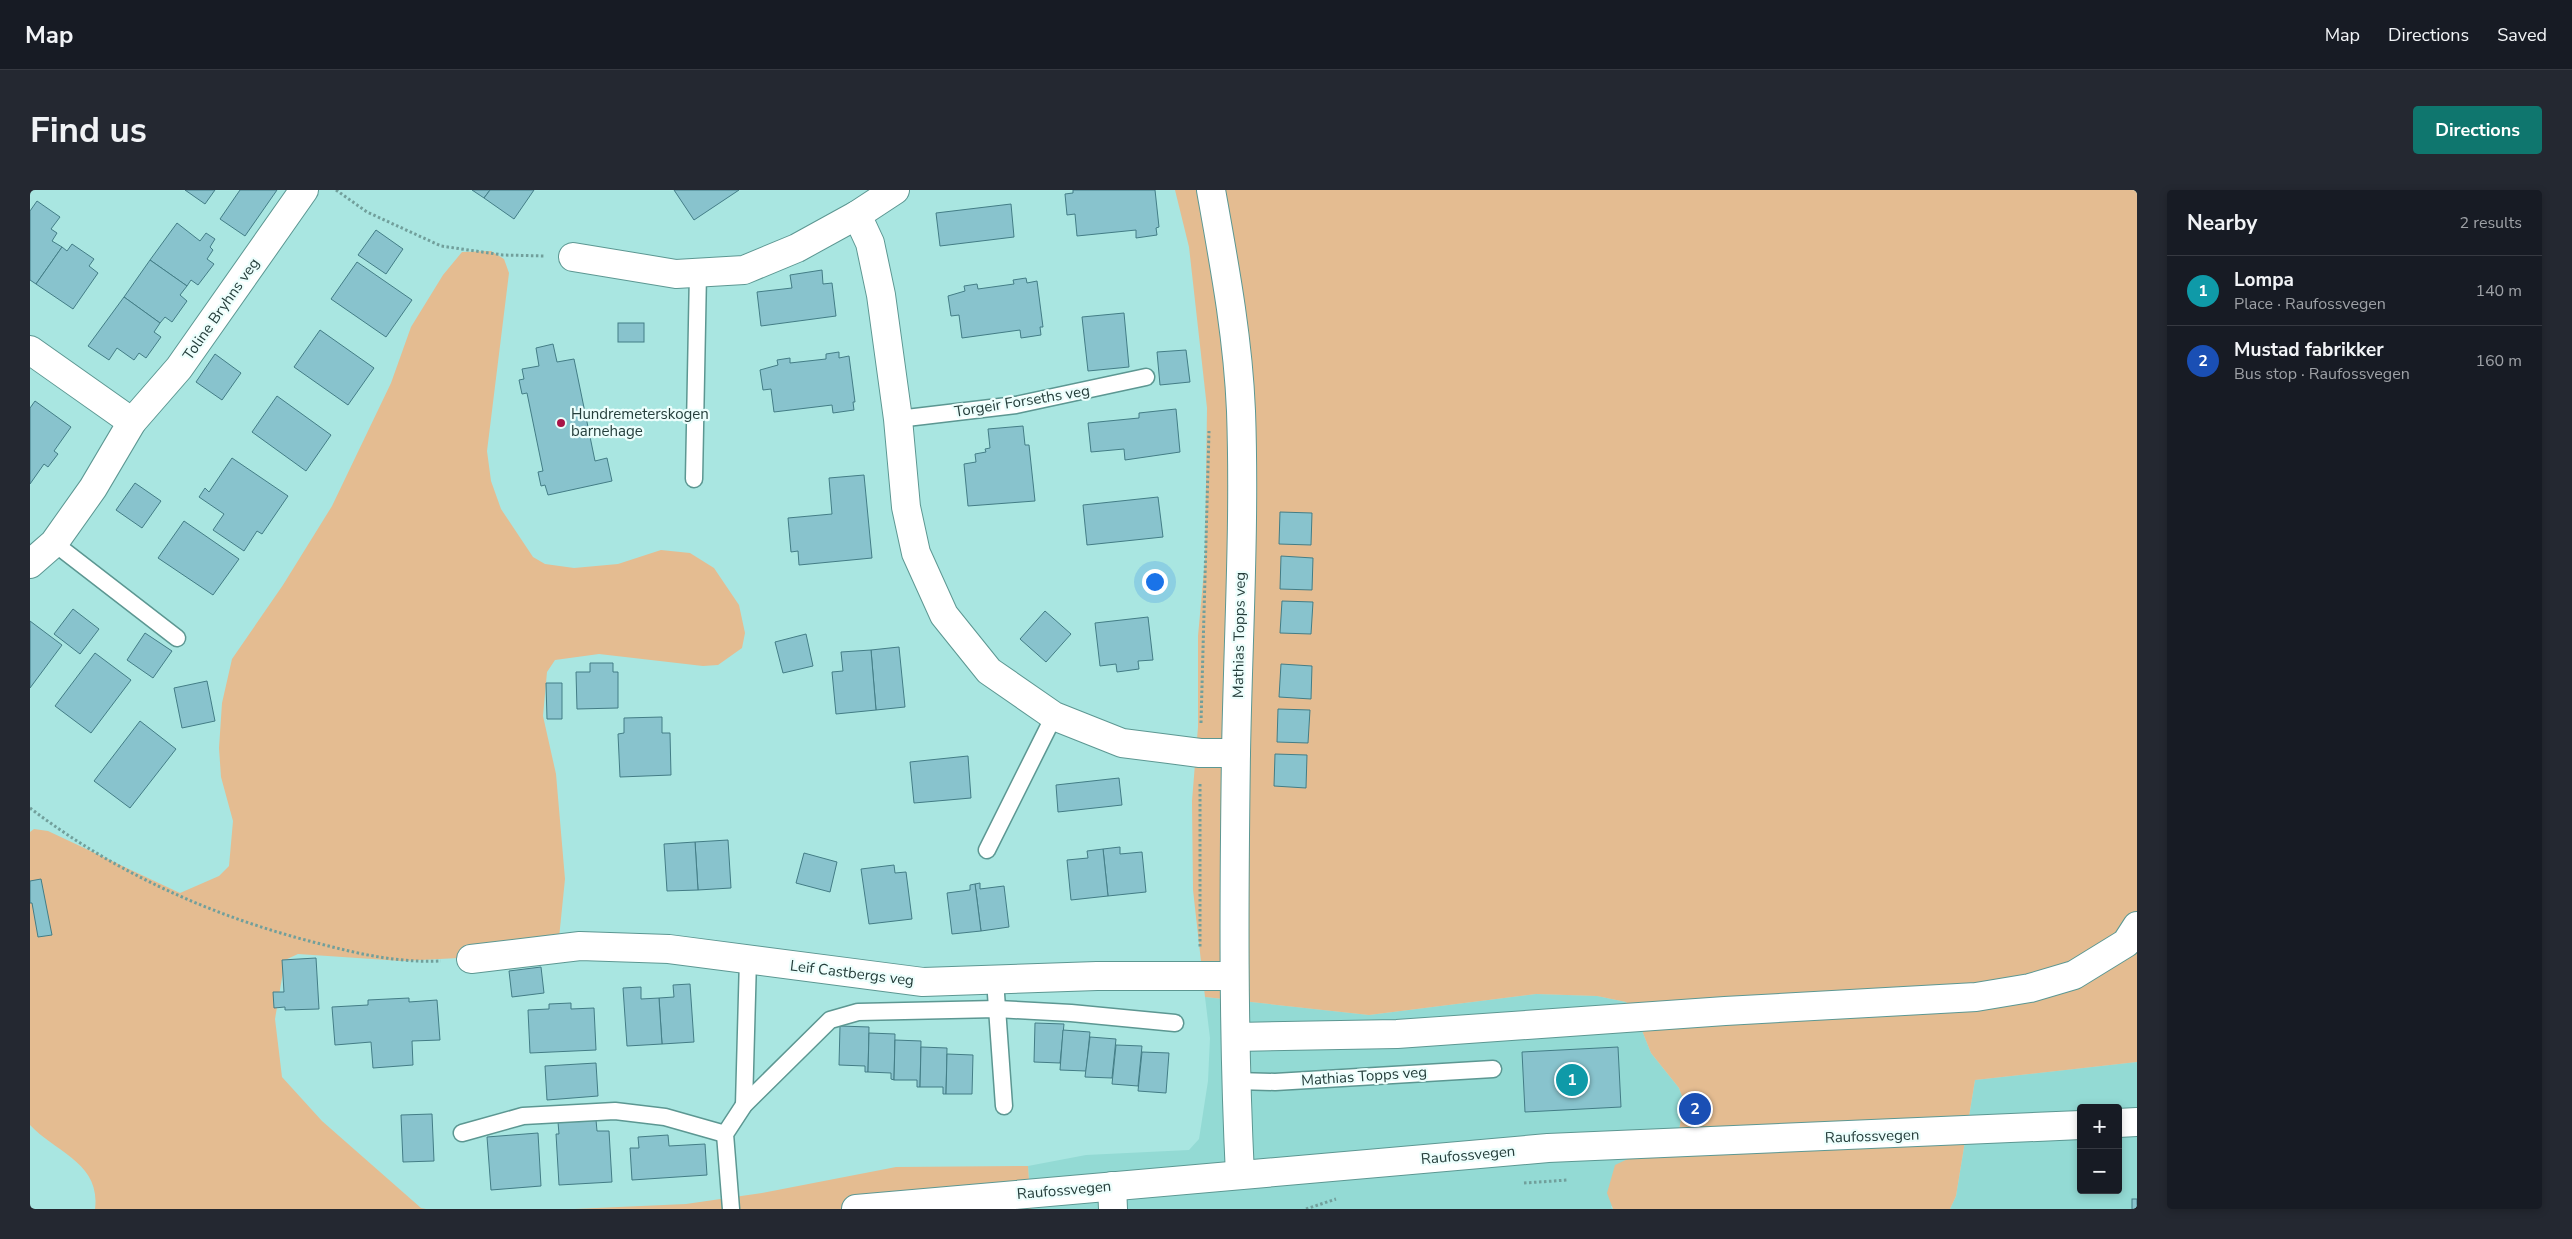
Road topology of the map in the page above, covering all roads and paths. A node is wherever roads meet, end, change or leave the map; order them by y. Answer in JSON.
{"nodes":[{"id":1,"x":304,"y":190,"type":"edge"},
{"id":2,"x":336,"y":190,"type":"edge"},
{"id":3,"x":895,"y":190,"type":"edge"},
{"id":4,"x":1211,"y":190,"type":"edge"},
{"id":5,"x":857,"y":215,"type":"junction"},
{"id":6,"x":573,"y":258,"type":"joint"},
{"id":7,"x":698,"y":272,"type":"junction"},
{"id":8,"x":30,"y":350,"type":"edge"},
{"id":9,"x":1146,"y":377,"type":"dead end"},
{"id":10,"x":898,"y":419,"type":"junction"},
{"id":11,"x":132,"y":422,"type":"junction"},
{"id":12,"x":1209,"y":430,"type":"dead end"},
{"id":13,"x":694,"y":479,"type":"dead end"},
{"id":14,"x":54,"y":544,"type":"junction"},
{"id":15,"x":30,"y":564,"type":"edge"},
{"id":16,"x":177,"y":638,"type":"dead end"},
{"id":17,"x":1054,"y":716,"type":"junction"},
{"id":18,"x":1236,"y":753,"type":"junction"},
{"id":19,"x":1200,"y":754,"type":"junction"},
{"id":20,"x":30,"y":808,"type":"edge"},
{"id":21,"x":987,"y":850,"type":"dead end"},
{"id":22,"x":2137,"y":926,"type":"edge"},
{"id":23,"x":472,"y":959,"type":"joint"},
{"id":24,"x":748,"y":959,"type":"junction"},
{"id":25,"x":1200,"y":976,"type":"junction"},
{"id":26,"x":1234,"y":976,"type":"junction"},
{"id":27,"x":995,"y":980,"type":"junction"},
{"id":28,"x":997,"y":1009,"type":"junction"},
{"id":29,"x":1175,"y":1023,"type":"dead end"},
{"id":30,"x":1236,"y":1037,"type":"junction"},
{"id":31,"x":1493,"y":1069,"type":"dead end"},
{"id":32,"x":1236,"y":1082,"type":"junction"},
{"id":33,"x":744,"y":1106,"type":"junction"},
{"id":34,"x":1004,"y":1106,"type":"dead end"},
{"id":35,"x":2137,"y":1122,"type":"edge"},
{"id":36,"x":2122,"y":1123,"type":"edge"},
{"id":37,"x":2077,"y":1125,"type":"edge"},
{"id":38,"x":462,"y":1133,"type":"dead end"},
{"id":39,"x":725,"y":1134,"type":"junction"},
{"id":40,"x":1240,"y":1175,"type":"junction"},
{"id":41,"x":1113,"y":1197,"type":"edge"},
{"id":42,"x":731,"y":1209,"type":"edge"},
{"id":43,"x":856,"y":1209,"type":"edge"}],
"edges":[{"from":1,"to":11,"type":"street","name":"Toline Bryhns veg"},
{"from":2,"to":6,"type":"path"},
{"from":3,"to":5,"type":"street"},
{"from":4,"to":18,"type":"street","name":"Mathias Topps veg"},
{"from":5,"to":7,"type":"street"},
{"from":5,"to":10,"type":"street"},
{"from":6,"to":7,"type":"street"},
{"from":7,"to":13,"type":"lane"},
{"from":8,"to":11,"type":"street"},
{"from":9,"to":10,"type":"lane","name":"Torgeir Forseths veg"},
{"from":10,"to":17,"type":"street"},
{"from":11,"to":14,"type":"street","name":"Toline Bryhns veg"},
{"from":12,"to":19,"type":"path"},
{"from":14,"to":15,"type":"street","name":"Toline Bryhns veg"},
{"from":14,"to":16,"type":"lane"},
{"from":17,"to":19,"type":"street"},
{"from":17,"to":21,"type":"lane"},
{"from":18,"to":19,"type":"street"},
{"from":18,"to":26,"type":"street","name":"Mathias Topps veg"},
{"from":19,"to":25,"type":"path"},
{"from":20,"to":23,"type":"path"},
{"from":22,"to":30,"type":"street"},
{"from":23,"to":24,"type":"street","name":"Leif Castbergs veg"},
{"from":24,"to":27,"type":"street","name":"Leif Castbergs veg"},
{"from":24,"to":33,"type":"lane"},
{"from":25,"to":26,"type":"street","name":"Leif Castbergs veg"},
{"from":25,"to":27,"type":"street","name":"Leif Castbergs veg"},
{"from":26,"to":30,"type":"street","name":"Mathias Topps veg"},
{"from":27,"to":28,"type":"lane"},
{"from":28,"to":29,"type":"lane"},
{"from":28,"to":33,"type":"lane"},
{"from":28,"to":34,"type":"lane"},
{"from":30,"to":32,"type":"street","name":"Mathias Topps veg"},
{"from":31,"to":32,"type":"lane","name":"Mathias Topps veg"},
{"from":32,"to":40,"type":"street","name":"Mathias Topps veg"},
{"from":33,"to":39,"type":"lane"},
{"from":35,"to":36,"type":"street"},
{"from":37,"to":40,"type":"street","name":"Raufossvegen"},
{"from":38,"to":39,"type":"lane"},
{"from":39,"to":42,"type":"lane"},
{"from":40,"to":41,"type":"street","name":"Raufossvegen"},
{"from":41,"to":43,"type":"street","name":"Raufossvegen"}]}
